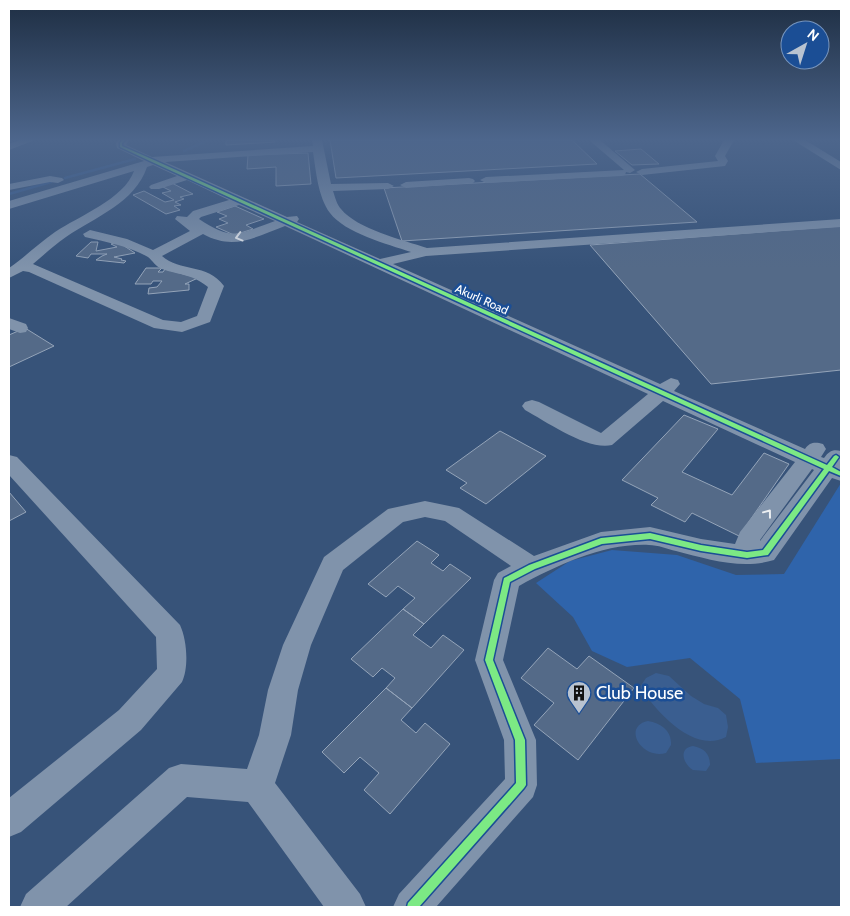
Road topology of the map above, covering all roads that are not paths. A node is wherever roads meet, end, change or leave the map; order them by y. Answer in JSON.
{"nodes":[{"id":1,"x":28,"y":183,"type":"edge"},
{"id":2,"x":64,"y":183,"type":"edge"},
{"id":3,"x":78,"y":183,"type":"edge"},
{"id":4,"x":133,"y":183,"type":"edge"},
{"id":5,"x":166,"y":183,"type":"edge"},
{"id":6,"x":199,"y":183,"type":"edge"},
{"id":7,"x":200,"y":183,"type":"edge"},
{"id":8,"x":327,"y":183,"type":"edge"},
{"id":9,"x":441,"y":183,"type":"edge"},
{"id":10,"x":70,"y":185,"type":"junction"},
{"id":11,"x":406,"y":185,"type":"dead end"},
{"id":12,"x":388,"y":186,"type":"dead end"},
{"id":13,"x":9,"y":187,"type":"edge"},
{"id":14,"x":155,"y":187,"type":"dead end"},
{"id":15,"x":328,"y":188,"type":"junction"},
{"id":16,"x":237,"y":198,"type":"junction"},
{"id":17,"x":9,"y":205,"type":"edge"},
{"id":18,"x":290,"y":220,"type":"junction"},
{"id":19,"x":841,"y":224,"type":"edge"},
{"id":20,"x":90,"y":234,"type":"dead end"},
{"id":21,"x":426,"y":252,"type":"junction"},
{"id":22,"x":154,"y":255,"type":"junction"},
{"id":23,"x":383,"y":262,"type":"junction"},
{"id":24,"x":15,"y":270,"type":"edge"},
{"id":25,"x":666,"y":389,"type":"junction"},
{"id":26,"x":532,"y":406,"type":"dead end"},
{"id":27,"x":829,"y":461,"type":"edge"},
{"id":28,"x":9,"y":462,"type":"edge"},
{"id":29,"x":532,"y":566,"type":"junction"},
{"id":30,"x":256,"y":787,"type":"junction"},
{"id":31,"x":9,"y":820,"type":"edge"},
{"id":32,"x":39,"y":907,"type":"edge"},
{"id":33,"x":348,"y":907,"type":"edge"},
{"id":34,"x":412,"y":907,"type":"edge"}],
"edges":[{"from":1,"to":13,"type":"street"},
{"from":2,"to":10,"type":"street"},
{"from":3,"to":10,"type":"street"},
{"from":4,"to":24,"type":"street"},
{"from":5,"to":14,"type":"street"},
{"from":6,"to":16,"type":"street","name":"Akurli Road"},
{"from":7,"to":16,"type":"street","name":"Akurli Road"},
{"from":8,"to":15,"type":"street"},
{"from":9,"to":11,"type":"street"},
{"from":10,"to":17,"type":"street"},
{"from":12,"to":15,"type":"street"},
{"from":15,"to":21,"type":"street"},
{"from":16,"to":18,"type":"street","name":"Akurli Road"},
{"from":18,"to":16,"type":"street","one_way":true},
{"from":16,"to":22,"type":"street"},
{"from":18,"to":23,"type":"street","name":"Akurli Road"},
{"from":19,"to":21,"type":"street"},
{"from":20,"to":22,"type":"street"},
{"from":21,"to":23,"type":"street"},
{"from":22,"to":24,"type":"street"},
{"from":23,"to":25,"type":"street","name":"Akurli Road"},
{"from":25,"to":26,"type":"street"},
{"from":25,"to":27,"type":"street","name":"Akurli Road"},
{"from":27,"to":29,"type":"street"},
{"from":28,"to":31,"type":"street"},
{"from":29,"to":30,"type":"street"},
{"from":29,"to":34,"type":"street"},
{"from":30,"to":32,"type":"street"},
{"from":30,"to":33,"type":"street"}]}
